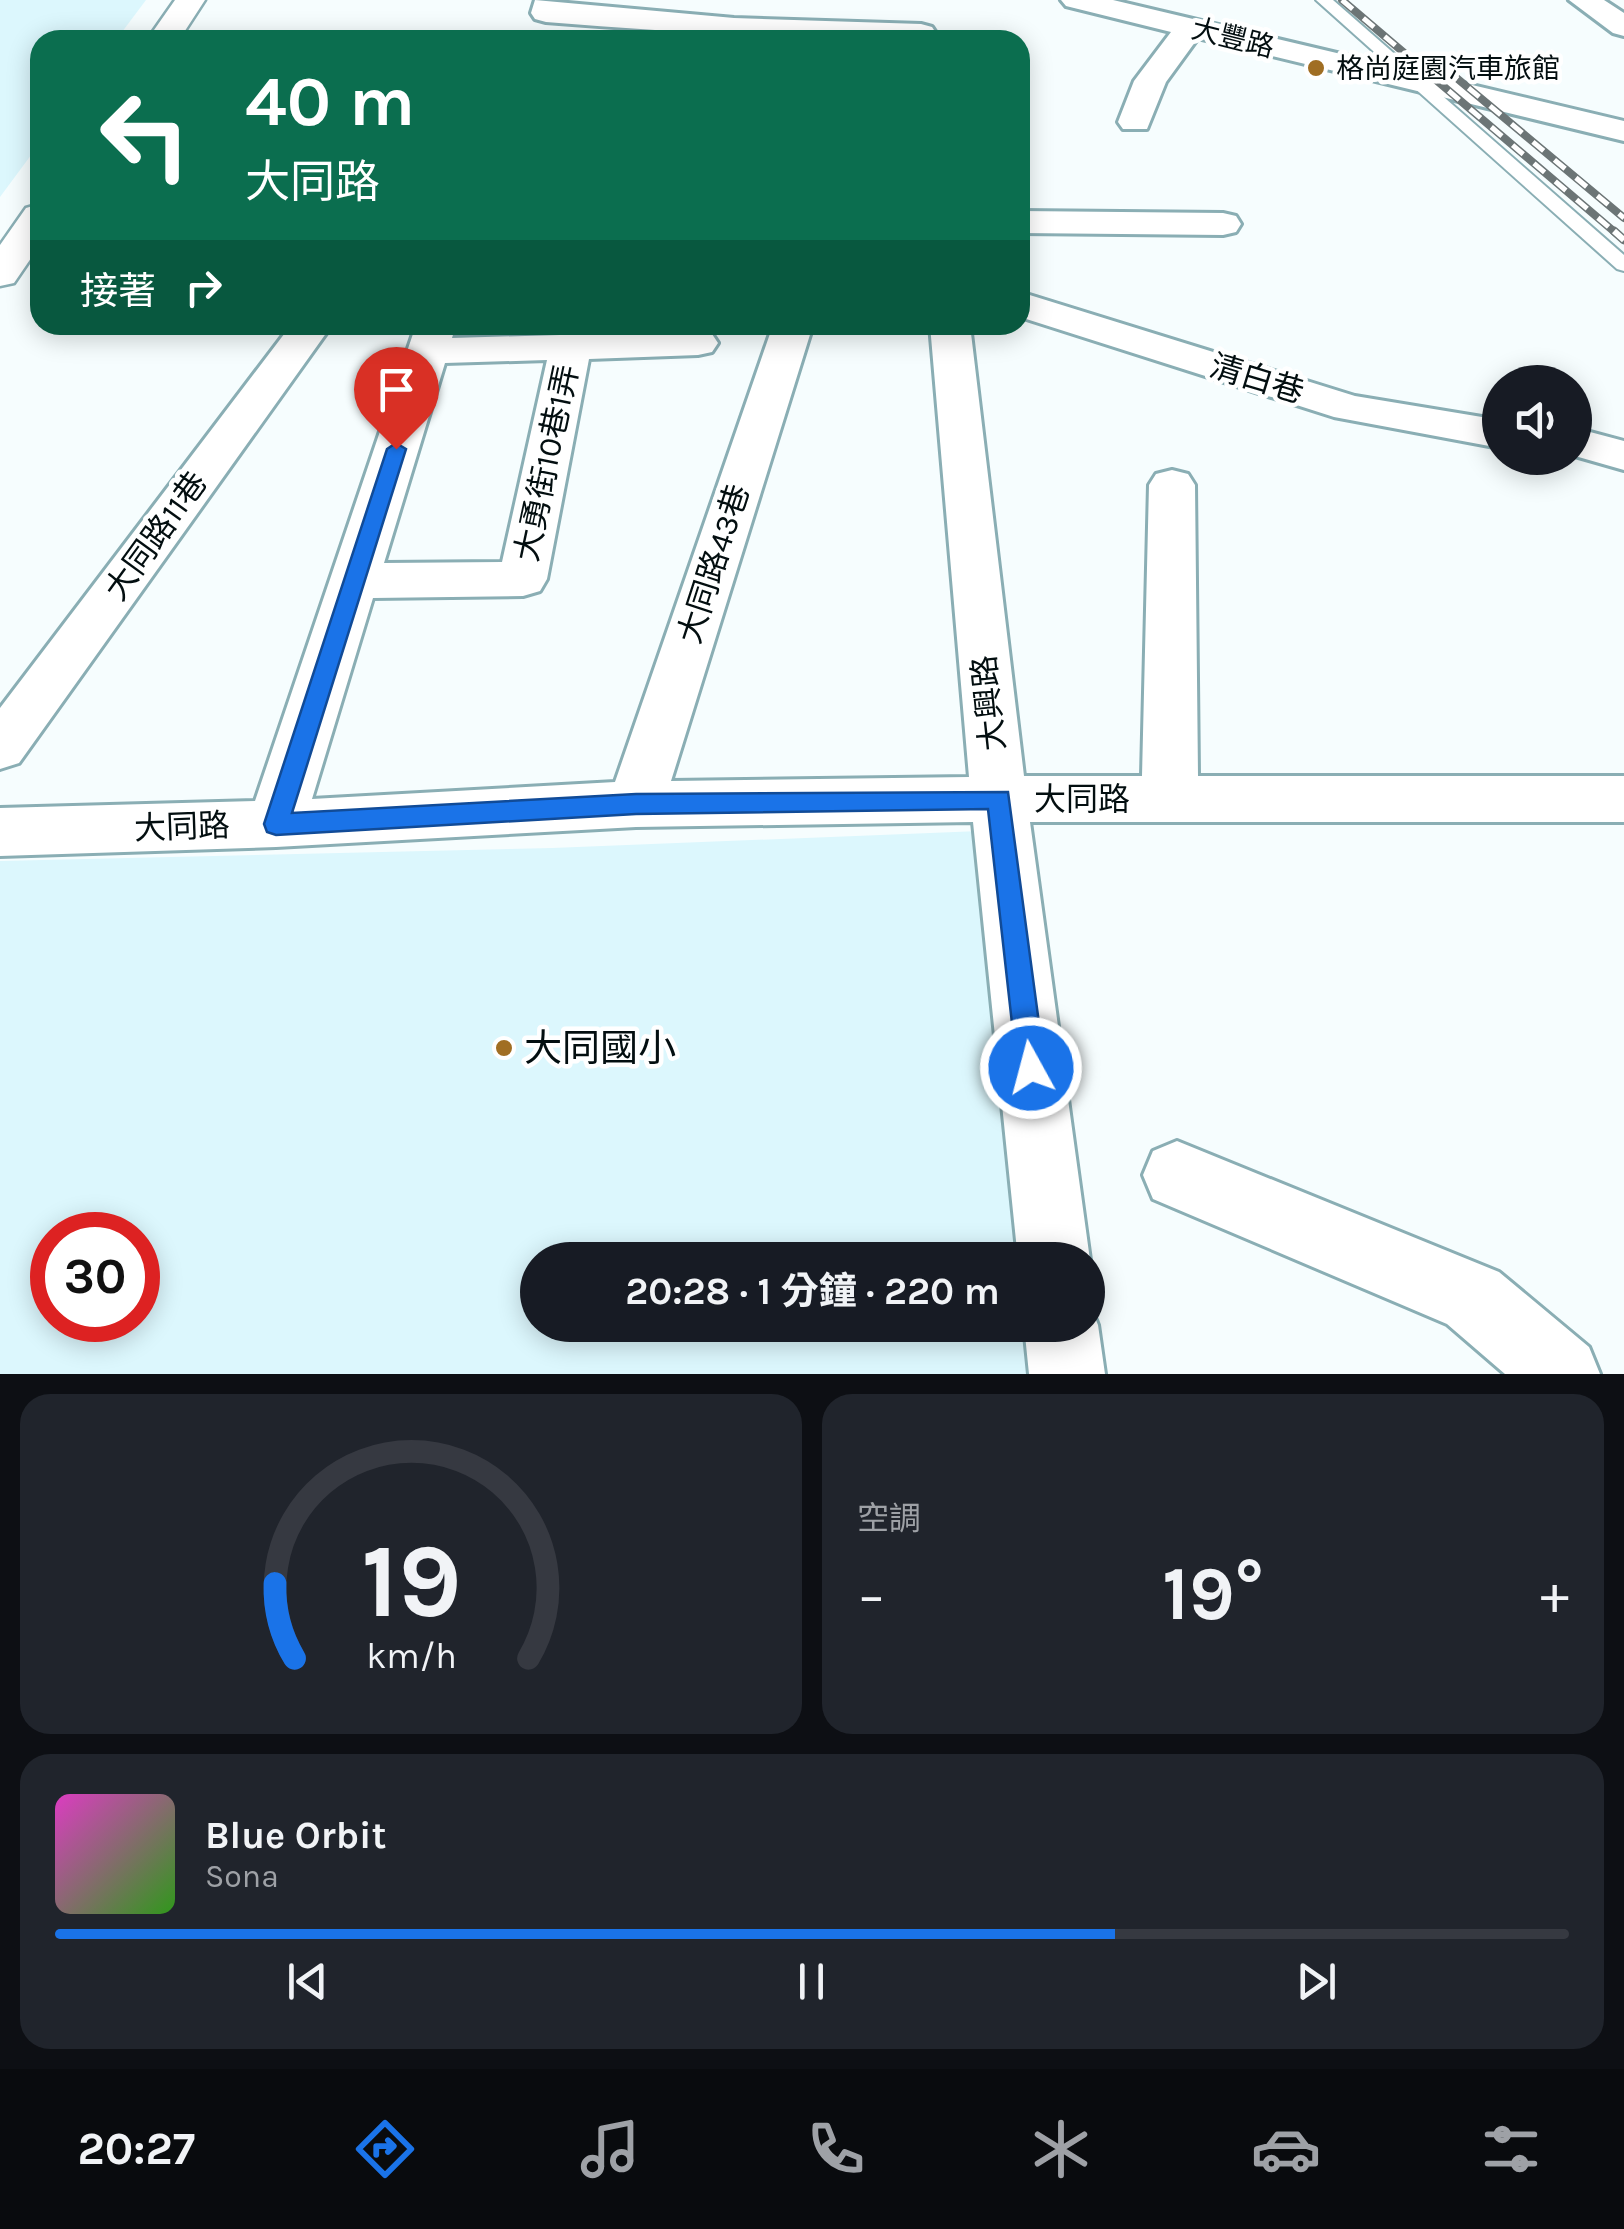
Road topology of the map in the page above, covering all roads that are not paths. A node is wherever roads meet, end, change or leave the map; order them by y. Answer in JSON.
{"nodes":[{"id":1,"x":190,"y":0,"type":"edge"},
{"id":2,"x":550,"y":0,"type":"edge"},
{"id":3,"x":918,"y":0,"type":"edge"},
{"id":4,"x":1076,"y":0,"type":"edge"},
{"id":5,"x":1324,"y":0,"type":"edge"},
{"id":6,"x":1584,"y":0,"type":"edge"},
{"id":7,"x":716,"y":11,"type":"edge"},
{"id":8,"x":1624,"y":27,"type":"edge"},
{"id":9,"x":1190,"y":28,"type":"junction"},
{"id":10,"x":169,"y":30,"type":"edge"},
{"id":11,"x":797,"y":30,"type":"edge"},
{"id":12,"x":921,"y":30,"type":"edge"},
{"id":13,"x":1420,"y":84,"type":"junction"},
{"id":14,"x":1135,"y":122,"type":"dead end"},
{"id":15,"x":1624,"y":131,"type":"edge"},
{"id":16,"x":1030,"y":222,"type":"edge"},
{"id":17,"x":1224,"y":224,"type":"dead end"},
{"id":18,"x":30,"y":230,"type":"edge"},
{"id":19,"x":1624,"y":266,"type":"edge"},
{"id":20,"x":0,"y":274,"type":"edge"},
{"id":21,"x":1030,"y":307,"type":"edge"},
{"id":22,"x":305,"y":335,"type":"edge"},
{"id":23,"x":790,"y":335,"type":"edge"},
{"id":24,"x":951,"y":335,"type":"edge"},
{"id":25,"x":432,"y":338,"type":"edge"},
{"id":26,"x":698,"y":342,"type":"dead end"},
{"id":27,"x":570,"y":348,"type":"junction"},
{"id":28,"x":1482,"y":431,"type":"edge"},
{"id":29,"x":1592,"y":447,"type":"edge"},
{"id":30,"x":1624,"y":456,"type":"edge"},
{"id":31,"x":1172,"y":485,"type":"dead end"},
{"id":32,"x":354,"y":580,"type":"junction"},
{"id":33,"x":0,"y":748,"type":"edge"},
{"id":34,"x":999,"y":798,"type":"junction"},
{"id":35,"x":1170,"y":799,"type":"junction"},
{"id":36,"x":1624,"y":799,"type":"edge"},
{"id":37,"x":636,"y":804,"type":"junction"},
{"id":38,"x":276,"y":824,"type":"junction"},
{"id":39,"x":0,"y":832,"type":"edge"},
{"id":40,"x":1178,"y":1175,"type":"dead end"},
{"id":41,"x":1052,"y":1242,"type":"edge"},
{"id":42,"x":1063,"y":1342,"type":"edge"},
{"id":43,"x":1067,"y":1374,"type":"edge"},
{"id":44,"x":1562,"y":1374,"type":"edge"}],
"edges":[{"from":1,"to":10,"type":"main road"},
{"from":2,"to":7,"type":"street"},
{"from":3,"to":12,"type":"street"},
{"from":4,"to":9,"type":"street","name":"大豐路"},
{"from":5,"to":13,"type":"lane"},
{"from":6,"to":8,"type":"street"},
{"from":7,"to":11,"type":"street"},
{"from":9,"to":13,"type":"street","name":"大豐路"},
{"from":9,"to":14,"type":"street"},
{"from":13,"to":15,"type":"street","name":"大豐路"},
{"from":13,"to":19,"type":"lane"},
{"from":16,"to":17,"type":"street"},
{"from":18,"to":20,"type":"main road"},
{"from":21,"to":28,"type":"street","name":"清白巷"},
{"from":22,"to":33,"type":"street","name":"大同路11巷"},
{"from":23,"to":37,"type":"street","name":"大同路43巷"},
{"from":24,"to":34,"type":"street","name":"大興路"},
{"from":25,"to":27,"type":"street"},
{"from":25,"to":32,"type":"street"},
{"from":26,"to":27,"type":"street"},
{"from":27,"to":32,"type":"street","name":"大勇街10巷1弄"},
{"from":29,"to":30,"type":"street"},
{"from":31,"to":35,"type":"street"},
{"from":32,"to":38,"type":"street"},
{"from":34,"to":35,"type":"street","name":"大同路"},
{"from":34,"to":37,"type":"street","name":"大同路"},
{"from":34,"to":41,"type":"street","name":"大興路"},
{"from":35,"to":36,"type":"street","name":"大同路"},
{"from":37,"to":38,"type":"street","name":"大同路"},
{"from":38,"to":39,"type":"street","name":"大同路"},
{"from":40,"to":44,"type":"street"},
{"from":42,"to":43,"type":"street"}]}
